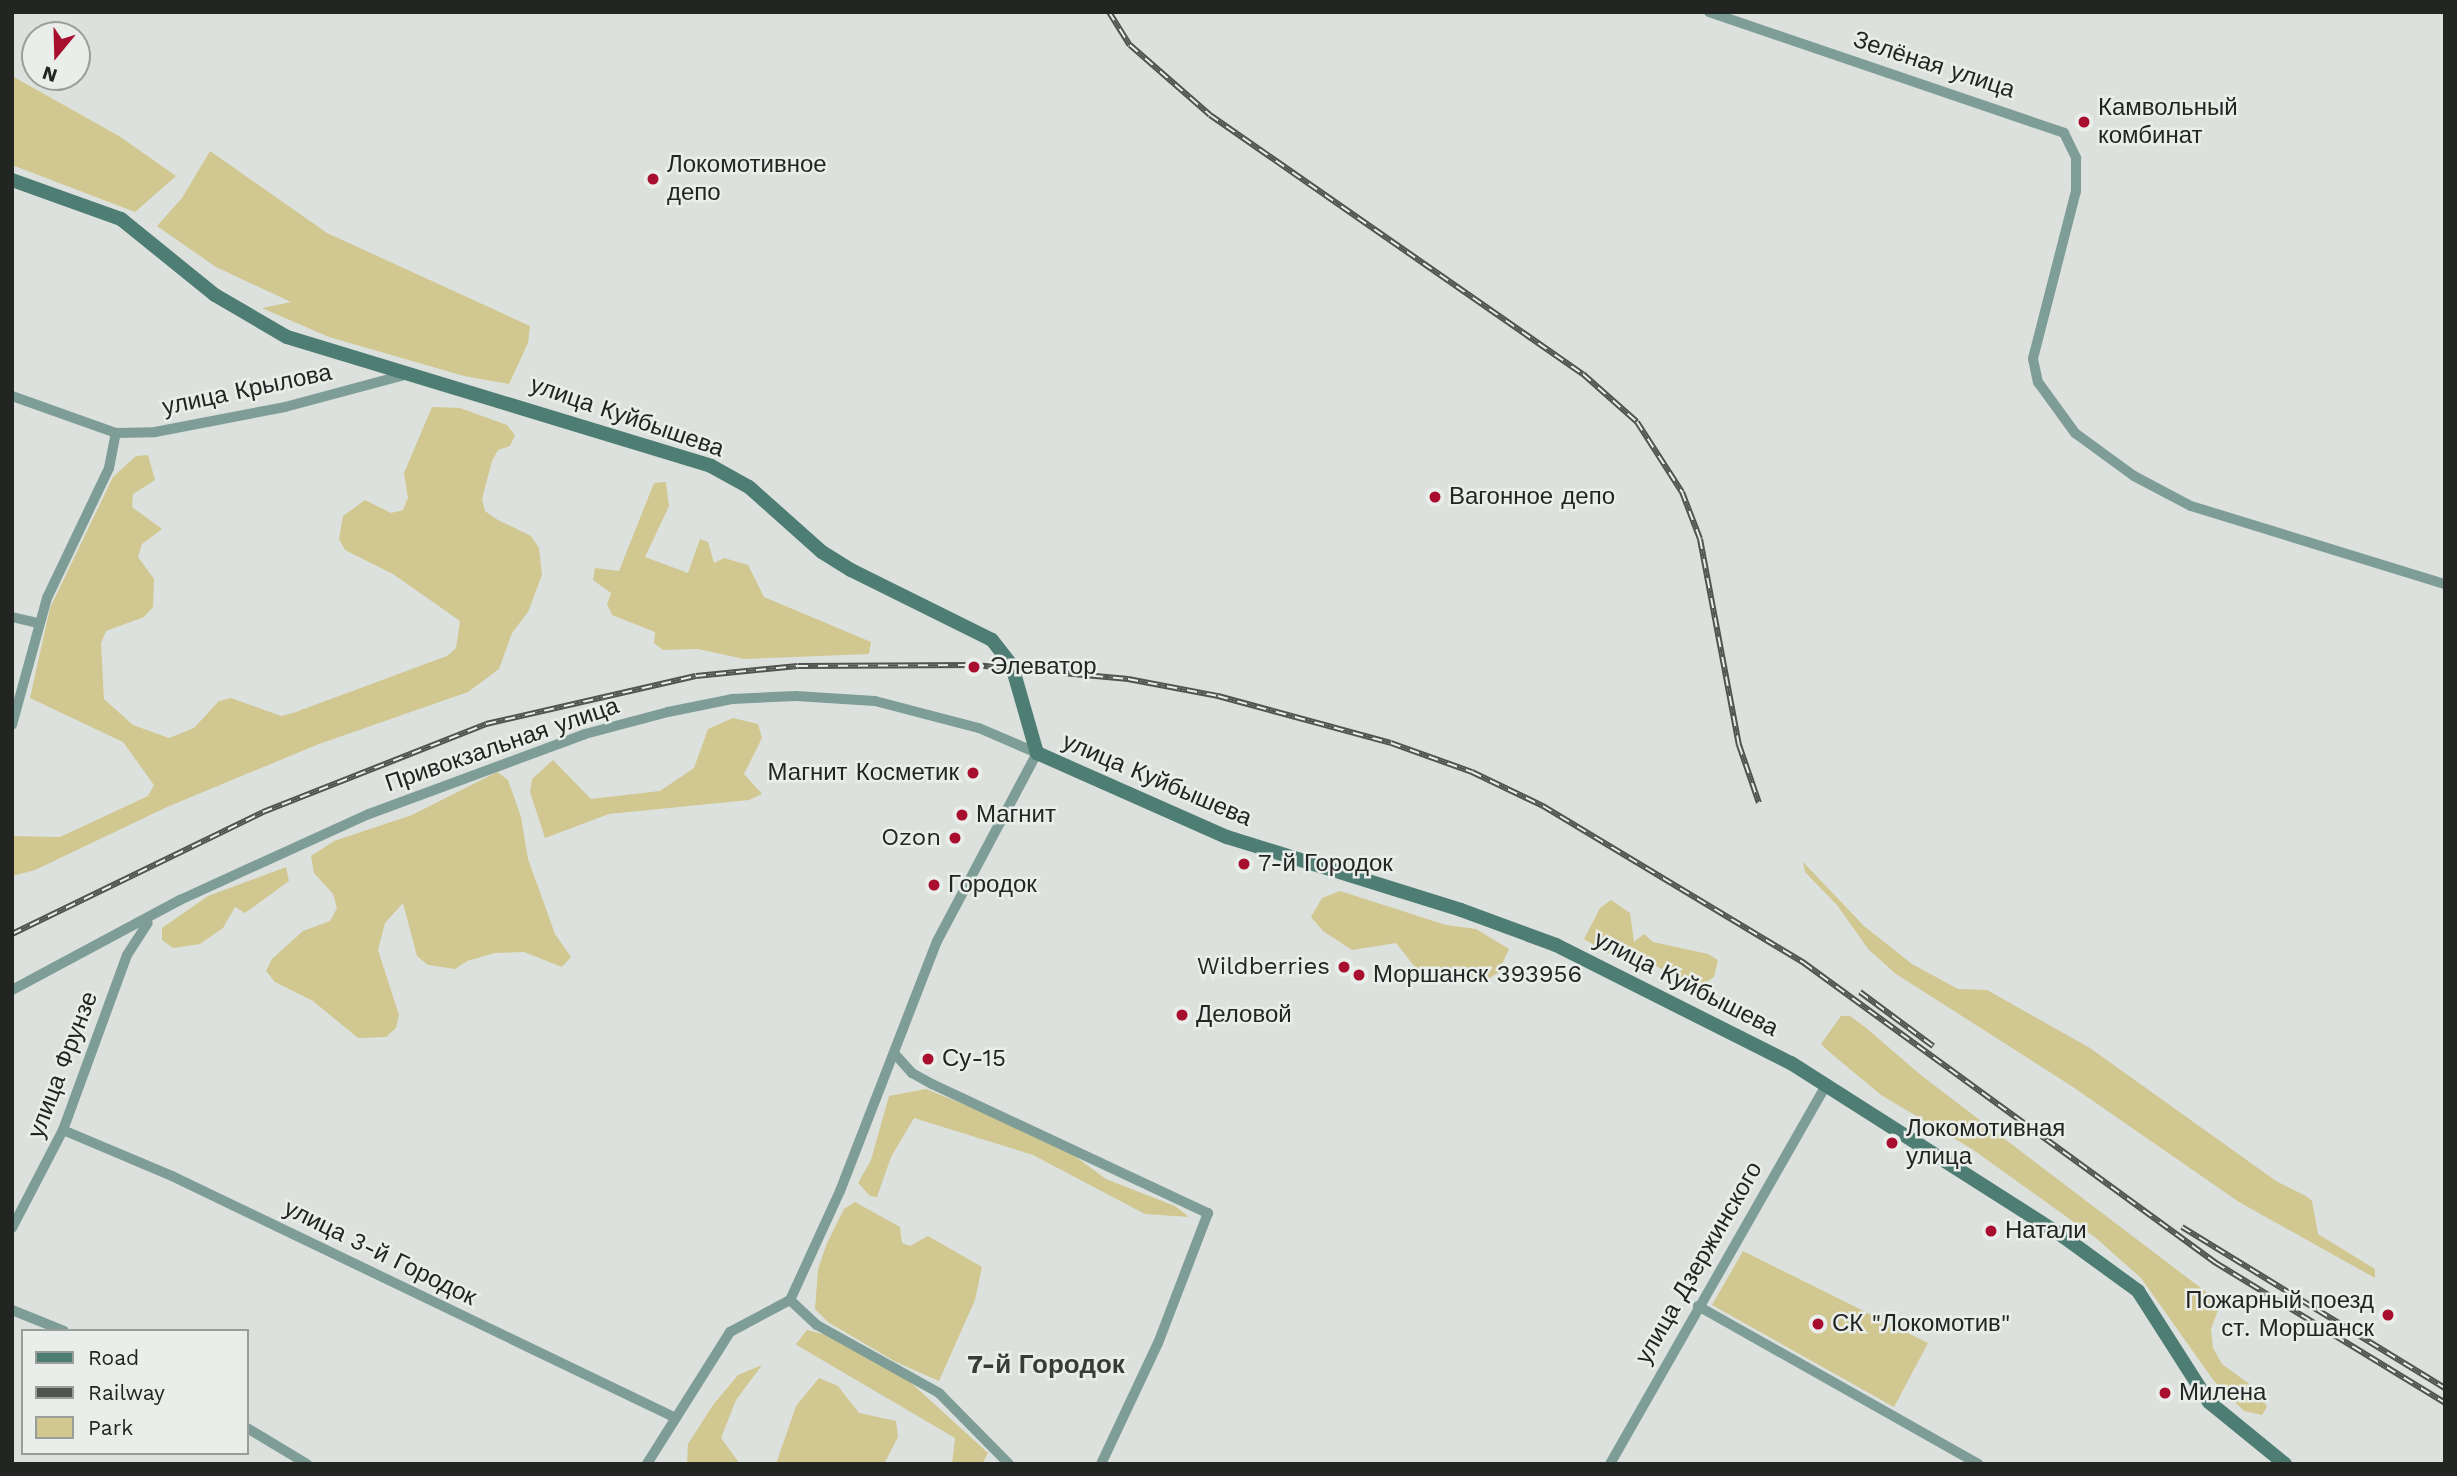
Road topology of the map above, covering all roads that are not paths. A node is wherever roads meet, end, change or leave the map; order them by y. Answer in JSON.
{"nodes":[{"id":1,"x":1709,"y":12,"type":"edge"},
{"id":2,"x":12,"y":180,"type":"edge"},
{"id":3,"x":412,"y":373,"type":"junction"},
{"id":4,"x":12,"y":396,"type":"edge"},
{"id":5,"x":116,"y":433,"type":"junction"},
{"id":6,"x":2445,"y":583,"type":"edge"},
{"id":7,"x":12,"y":617,"type":"edge"},
{"id":8,"x":39,"y":623,"type":"junction"},
{"id":9,"x":12,"y":725,"type":"edge"},
{"id":10,"x":1037,"y":753,"type":"junction"},
{"id":11,"x":136,"y":931,"type":"junction"},
{"id":12,"x":12,"y":990,"type":"edge"},
{"id":13,"x":894,"y":1053,"type":"junction"},
{"id":14,"x":1827,"y":1084,"type":"junction"},
{"id":15,"x":63,"y":1130,"type":"junction"},
{"id":16,"x":12,"y":1228,"type":"edge"},
{"id":17,"x":790,"y":1300,"type":"junction"},
{"id":18,"x":1698,"y":1306,"type":"junction"},
{"id":19,"x":12,"y":1310,"type":"edge"},
{"id":20,"x":59,"y":1329,"type":"edge"},
{"id":21,"x":676,"y":1418,"type":"junction"},
{"id":22,"x":248,"y":1429,"type":"edge"},
{"id":23,"x":307,"y":1464,"type":"edge"},
{"id":24,"x":647,"y":1464,"type":"edge"},
{"id":25,"x":1009,"y":1464,"type":"edge"},
{"id":26,"x":1101,"y":1464,"type":"edge"},
{"id":27,"x":1610,"y":1464,"type":"edge"},
{"id":28,"x":1978,"y":1464,"type":"edge"},
{"id":29,"x":2285,"y":1464,"type":"edge"}],
"edges":[{"from":1,"to":6,"type":"street","name":"Зелёная улица"},
{"from":2,"to":3,"type":"street","name":"улица Куйбышева"},
{"from":3,"to":5,"type":"street","name":"улица Крылова"},
{"from":3,"to":10,"type":"street","name":"улица Куйбышева"},
{"from":4,"to":5,"type":"street","name":"улица Крылова"},
{"from":5,"to":8,"type":"street"},
{"from":7,"to":8,"type":"street"},
{"from":8,"to":9,"type":"street"},
{"from":10,"to":11,"type":"street","name":"Привокзальная улица"},
{"from":10,"to":13,"type":"street"},
{"from":10,"to":14,"type":"street","name":"улица Куйбышева"},
{"from":11,"to":12,"type":"street","name":"Привокзальная улица"},
{"from":11,"to":15,"type":"street","name":"улица Фрунзе"},
{"from":13,"to":17,"type":"street"},
{"from":13,"to":26,"type":"street"},
{"from":14,"to":18,"type":"street","name":"улица Дзержинского"},
{"from":14,"to":29,"type":"street","name":"улица Куйбышева"},
{"from":15,"to":16,"type":"street","name":"улица Фрунзе"},
{"from":15,"to":21,"type":"street","name":"улица 3-й Городок"},
{"from":17,"to":21,"type":"street"},
{"from":17,"to":25,"type":"street"},
{"from":18,"to":27,"type":"street","name":"улица Дзержинского"},
{"from":18,"to":28,"type":"street"},
{"from":19,"to":20,"type":"street"},
{"from":21,"to":24,"type":"street"},
{"from":22,"to":23,"type":"street"}]}
